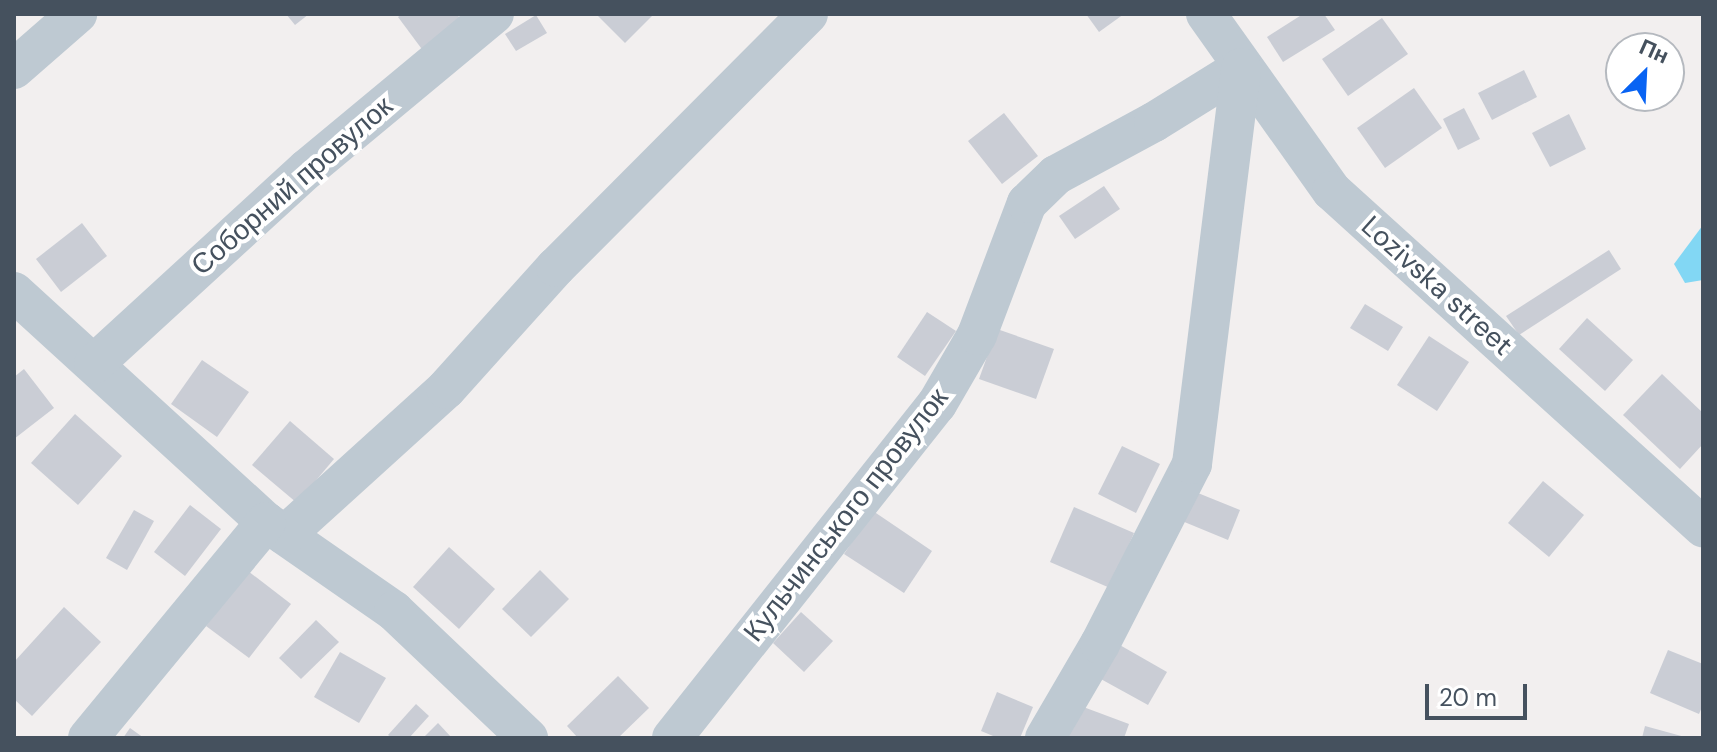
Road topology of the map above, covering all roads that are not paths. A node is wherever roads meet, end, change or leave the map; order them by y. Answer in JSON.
{"nodes":[{"id":1,"x":77,"y":14,"type":"edge"},
{"id":2,"x":494,"y":14,"type":"edge"},
{"id":3,"x":808,"y":14,"type":"edge"},
{"id":4,"x":1206,"y":14,"type":"edge"},
{"id":5,"x":1241,"y":68,"type":"junction"},
{"id":6,"x":14,"y":69,"type":"edge"},
{"id":7,"x":14,"y":292,"type":"edge"},
{"id":8,"x":94,"y":364,"type":"junction"},
{"id":9,"x":1703,"y":527,"type":"edge"},
{"id":10,"x":275,"y":528,"type":"junction"},
{"id":11,"x":88,"y":738,"type":"edge"},
{"id":12,"x":528,"y":738,"type":"edge"},
{"id":13,"x":672,"y":738,"type":"edge"},
{"id":14,"x":1045,"y":738,"type":"edge"}],
"edges":[{"from":1,"to":6,"type":"street"},
{"from":2,"to":8,"type":"street","name":"Соборний провулок"},
{"from":3,"to":10,"type":"street"},
{"from":4,"to":5,"type":"street","name":"Lozivska street"},
{"from":5,"to":9,"type":"street","name":"Lozivska street"},
{"from":5,"to":13,"type":"street","name":"Кульчинського провулок"},
{"from":5,"to":14,"type":"street"},
{"from":7,"to":8,"type":"street"},
{"from":8,"to":10,"type":"street"},
{"from":10,"to":11,"type":"street"},
{"from":10,"to":12,"type":"street"}]}
